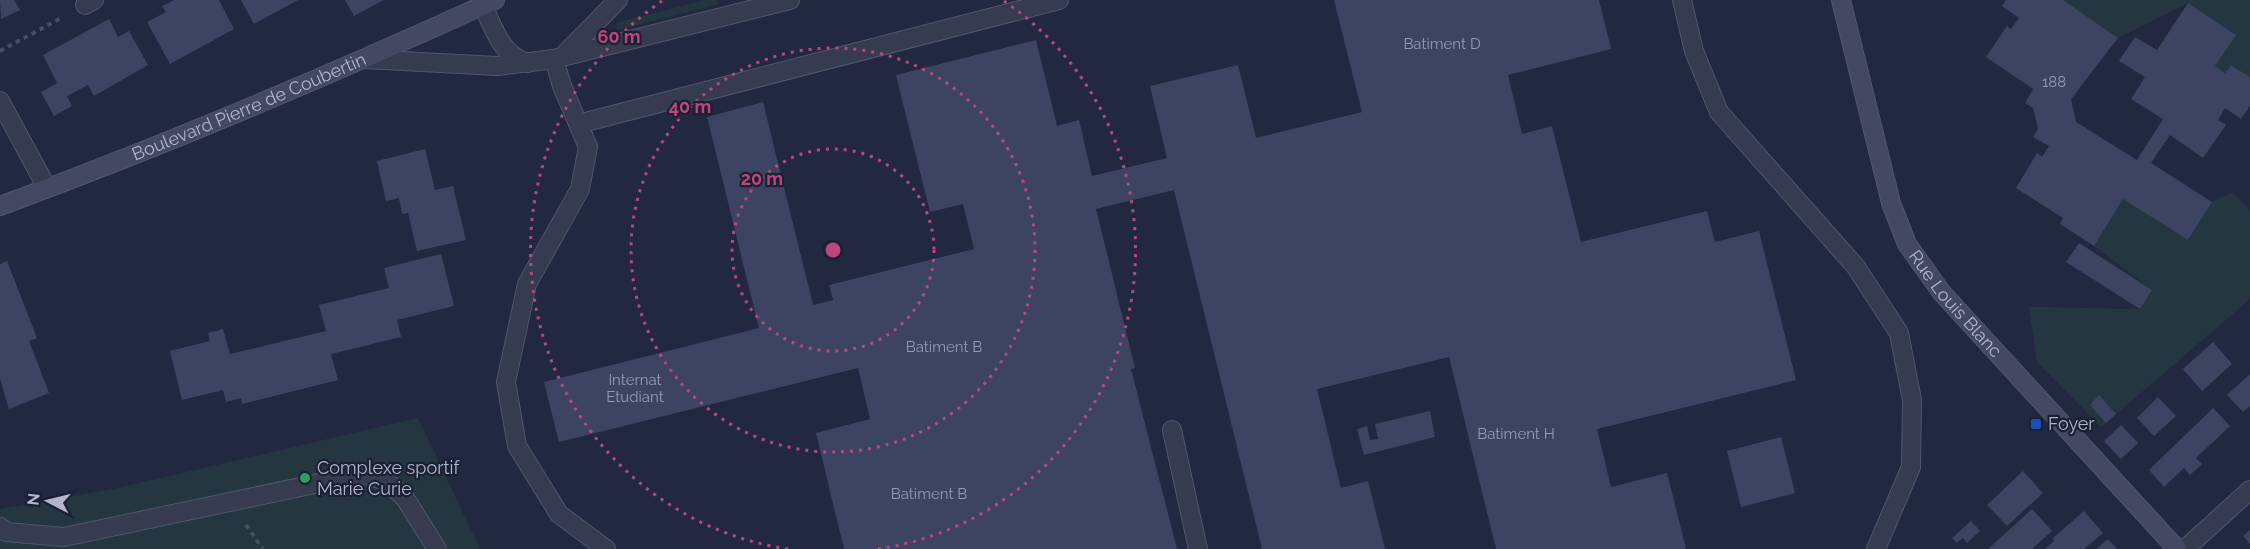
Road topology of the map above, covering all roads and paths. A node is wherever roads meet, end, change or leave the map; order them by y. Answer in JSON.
{"nodes":[{"id":1,"x":618,"y":0,"type":"edge"},
{"id":2,"x":790,"y":0,"type":"edge"},
{"id":3,"x":1059,"y":0,"type":"edge"},
{"id":4,"x":1682,"y":0,"type":"edge"},
{"id":5,"x":1841,"y":0,"type":"edge"},
{"id":6,"x":90,"y":2,"type":"edge"},
{"id":7,"x":489,"y":3,"type":"edge"},
{"id":8,"x":0,"y":51,"type":"edge"},
{"id":9,"x":558,"y":58,"type":"junction"},
{"id":10,"x":364,"y":59,"type":"junction"},
{"id":11,"x":530,"y":64,"type":"junction"},
{"id":12,"x":0,"y":100,"type":"edge"},
{"id":13,"x":578,"y":124,"type":"junction"},
{"id":14,"x":47,"y":189,"type":"junction"},
{"id":15,"x":0,"y":206,"type":"edge"},
{"id":16,"x":1172,"y":430,"type":"dead end"},
{"id":17,"x":2250,"y":490,"type":"edge"},
{"id":18,"x":0,"y":527,"type":"edge"},
{"id":19,"x":436,"y":549,"type":"edge"},
{"id":20,"x":606,"y":549,"type":"edge"},
{"id":21,"x":1198,"y":549,"type":"edge"},
{"id":22,"x":1876,"y":549,"type":"edge"},
{"id":23,"x":2177,"y":549,"type":"edge"},
{"id":24,"x":2185,"y":549,"type":"edge"}],
"edges":[{"from":1,"to":9,"type":"street"},
{"from":2,"to":9,"type":"street"},
{"from":3,"to":13,"type":"street"},
{"from":4,"to":22,"type":"street"},
{"from":5,"to":23,"type":"street","name":"Rue Louis Blanc"},
{"from":6,"to":8,"type":"path"},
{"from":7,"to":10,"type":"street","name":"Boulevard Pierre de Coubertin"},
{"from":7,"to":11,"type":"street"},
{"from":9,"to":11,"type":"street"},
{"from":9,"to":13,"type":"street"},
{"from":10,"to":11,"type":"street"},
{"from":10,"to":14,"type":"street","name":"Boulevard Pierre de Coubertin"},
{"from":12,"to":14,"type":"street"},
{"from":13,"to":20,"type":"street"},
{"from":14,"to":15,"type":"street","name":"Boulevard Pierre de Coubertin"},
{"from":16,"to":21,"type":"street"},
{"from":17,"to":24,"type":"street"},
{"from":18,"to":19,"type":"street"}]}
